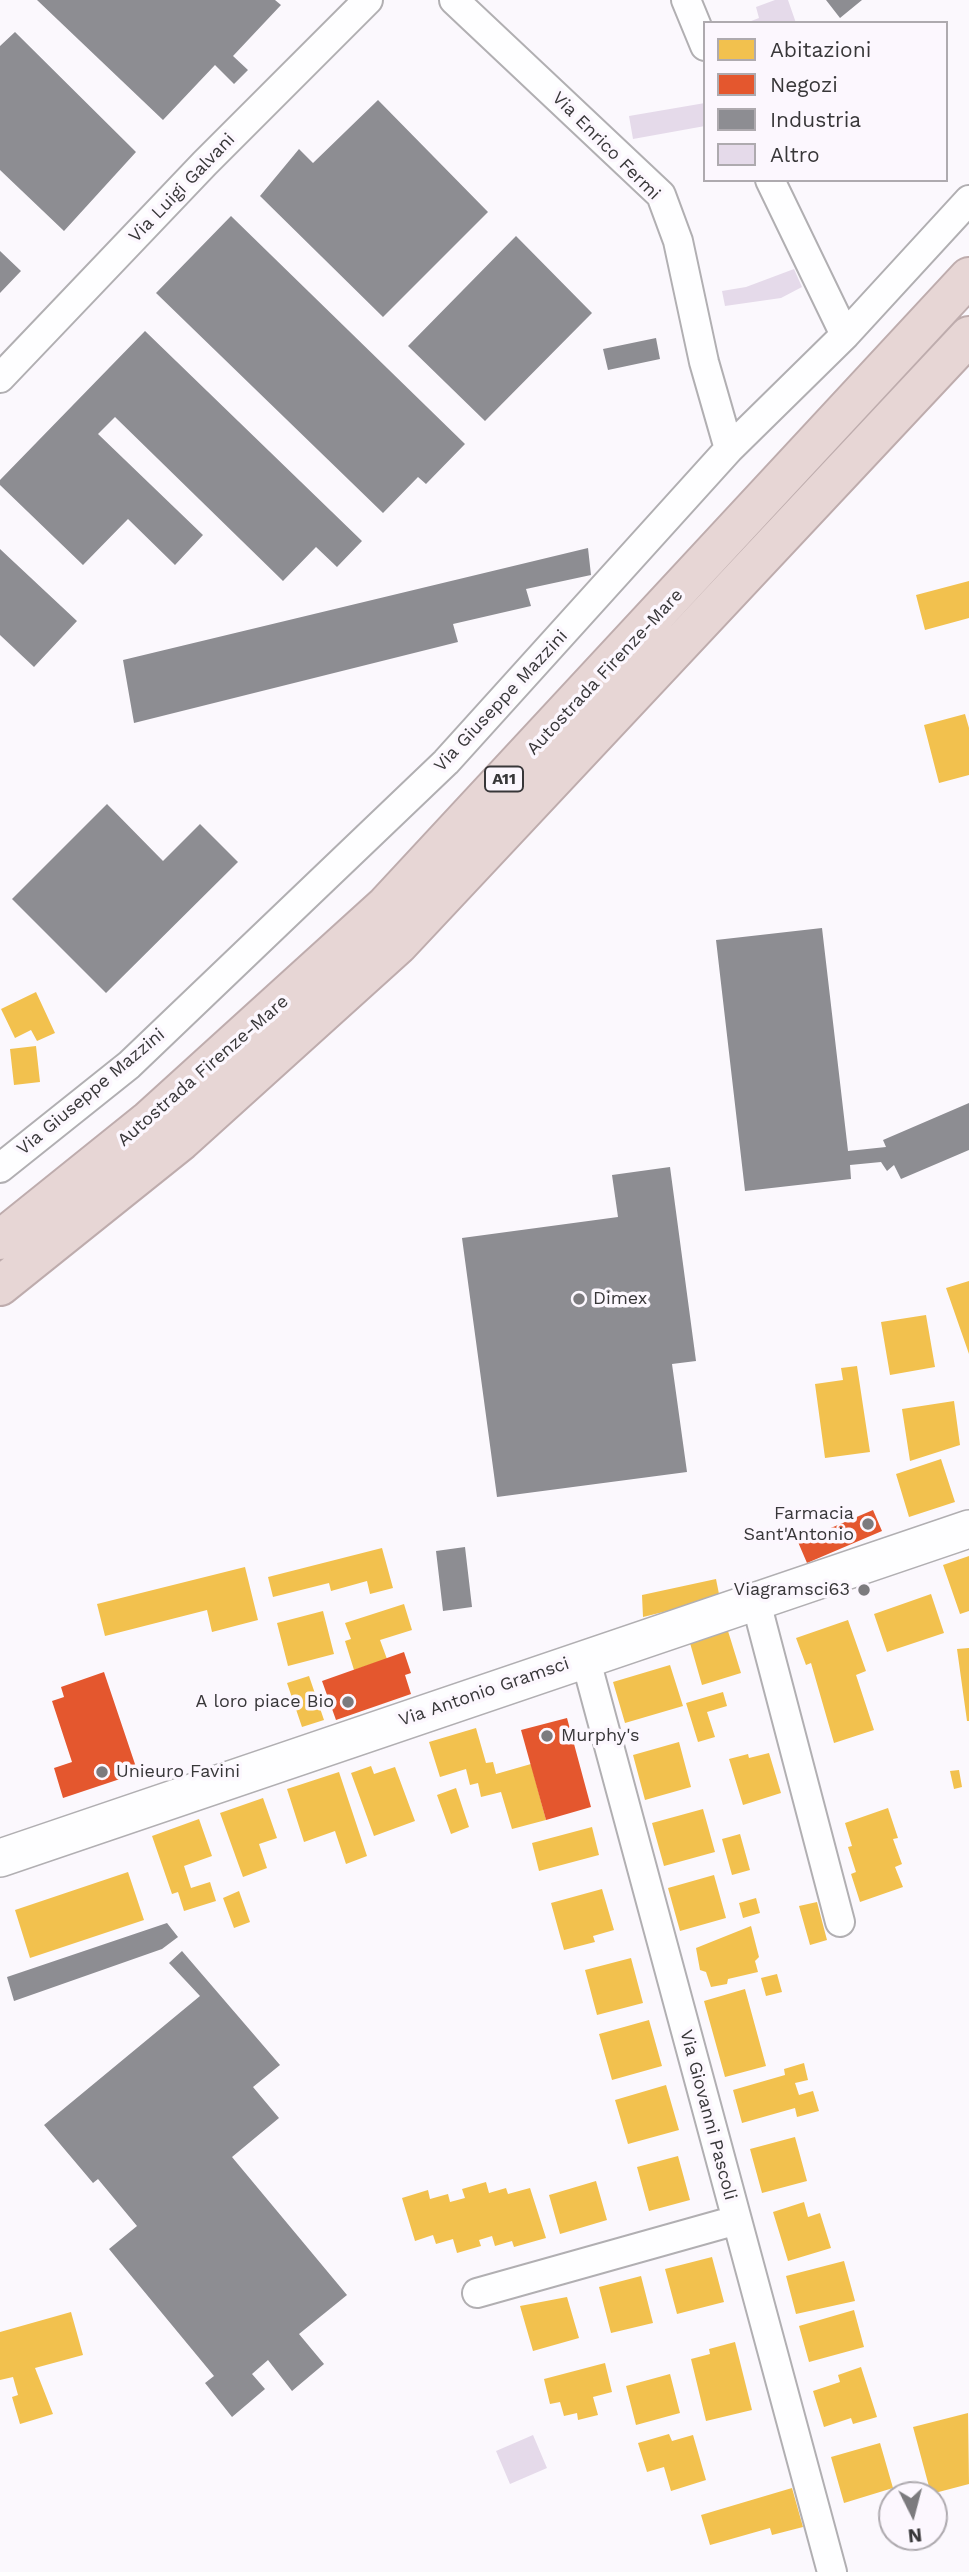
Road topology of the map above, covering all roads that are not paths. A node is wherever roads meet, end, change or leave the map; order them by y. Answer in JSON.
{"nodes":[{"id":1,"x":368,"y":0,"type":"edge"},
{"id":2,"x":454,"y":0,"type":"edge"},
{"id":3,"x":686,"y":0,"type":"edge"},
{"id":4,"x":703,"y":41,"type":"edge"},
{"id":5,"x":771,"y":182,"type":"edge"},
{"id":6,"x":969,"y":200,"type":"edge"},
{"id":7,"x":969,"y":277,"type":"edge"},
{"id":8,"x":845,"y":335,"type":"junction"},
{"id":9,"x":969,"y":336,"type":"edge"},
{"id":10,"x":0,"y":378,"type":"edge"},
{"id":11,"x":729,"y":449,"type":"junction"},
{"id":12,"x":0,"y":1168,"type":"edge"},
{"id":13,"x":0,"y":1240,"type":"edge"},
{"id":14,"x":0,"y":1286,"type":"edge"},
{"id":15,"x":969,"y":1529,"type":"edge"},
{"id":16,"x":756,"y":1602,"type":"junction"},
{"id":17,"x":584,"y":1657,"type":"junction"},
{"id":18,"x":0,"y":1858,"type":"edge"},
{"id":19,"x":840,"y":1922,"type":"dead end"},
{"id":20,"x":737,"y":2220,"type":"junction"},
{"id":21,"x":477,"y":2292,"type":"dead end"},
{"id":22,"x":832,"y":2572,"type":"edge"}],
"edges":[{"from":1,"to":10,"type":"street","name":"Via Luigi Galvani"},
{"from":2,"to":11,"type":"street","name":"Via Enrico Fermi"},
{"from":3,"to":4,"type":"street"},
{"from":5,"to":8,"type":"street"},
{"from":6,"to":8,"type":"street","name":"Via Giuseppe Mazzini"},
{"from":7,"to":13,"type":"highway","name":"Autostrada Firenze-Mare","number":"A11"},
{"from":8,"to":11,"type":"street","name":"Via Giuseppe Mazzini"},
{"from":9,"to":14,"type":"highway","name":"Autostrada Firenze-Mare","number":"A11"},
{"from":11,"to":12,"type":"street","name":"Via Giuseppe Mazzini"},
{"from":15,"to":16,"type":"street","name":"Via Antonio Gramsci"},
{"from":16,"to":17,"type":"street","name":"Via Antonio Gramsci"},
{"from":16,"to":19,"type":"street"},
{"from":17,"to":18,"type":"street","name":"Via Antonio Gramsci"},
{"from":17,"to":20,"type":"street","name":"Via Giovanni Pascoli"},
{"from":20,"to":21,"type":"street"},
{"from":20,"to":22,"type":"street","name":"Via Giovanni Pascoli"}]}
